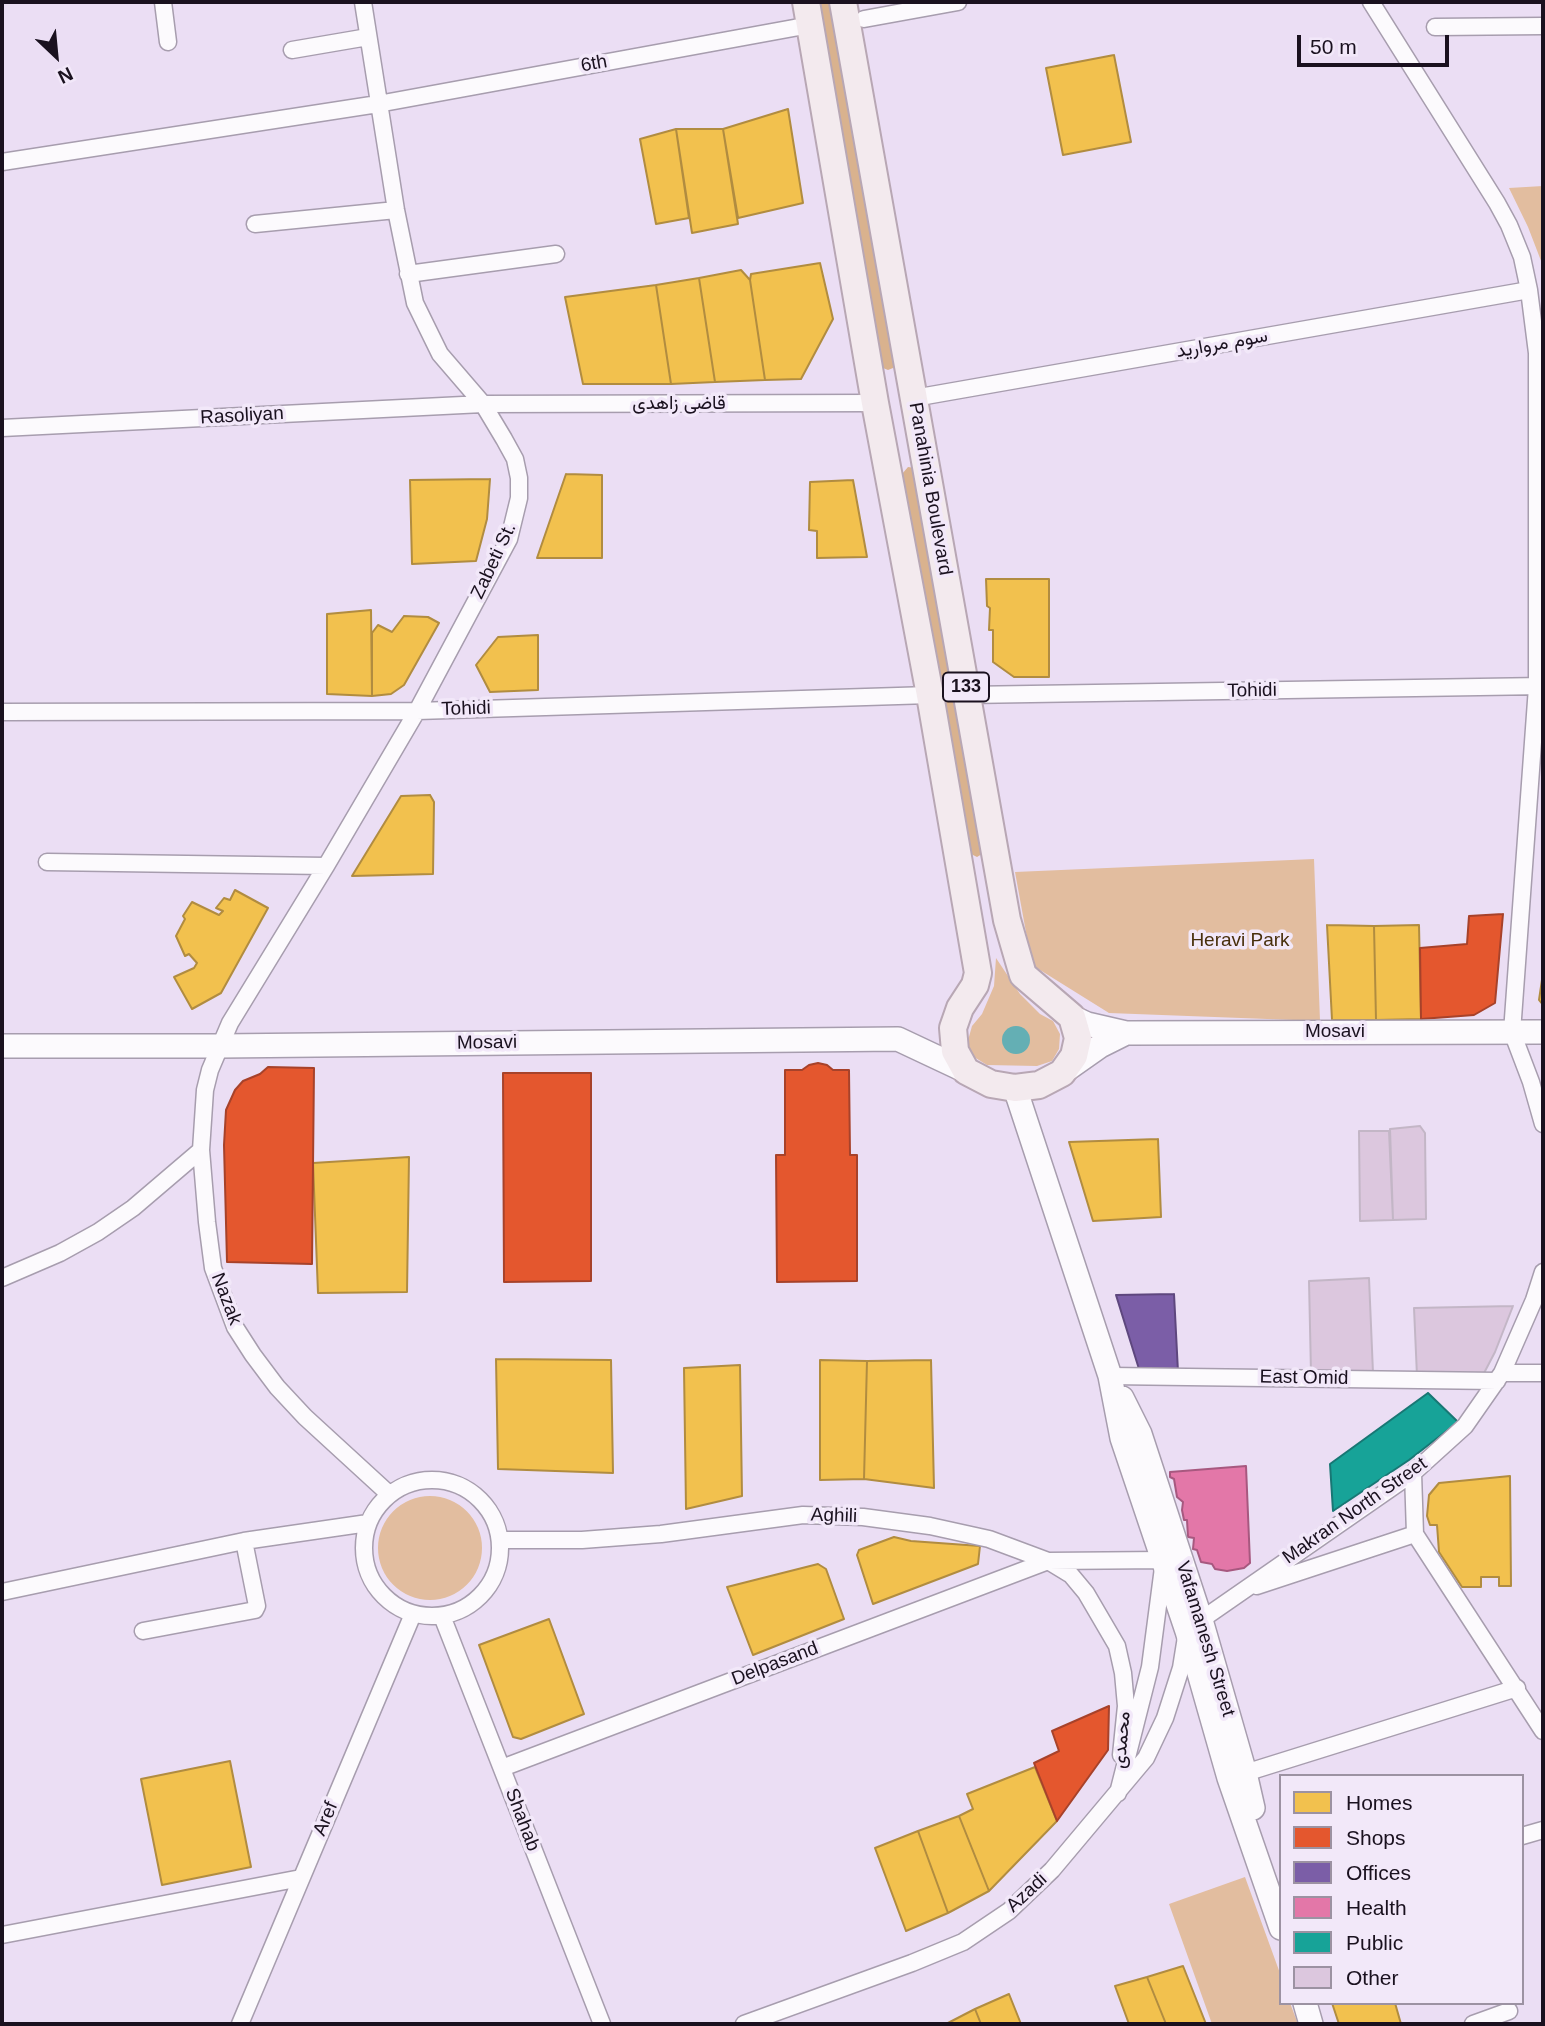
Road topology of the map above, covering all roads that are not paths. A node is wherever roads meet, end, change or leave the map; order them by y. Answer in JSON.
{"nodes":[{"id":1,"x":163,"y":2,"type":"edge"},
{"id":2,"x":363,"y":2,"type":"edge"},
{"id":3,"x":843,"y":2,"type":"edge"},
{"id":4,"x":958,"y":2,"type":"edge"},
{"id":5,"x":1371,"y":2,"type":"edge"},
{"id":6,"x":808,"y":13,"type":"edge"},
{"id":7,"x":864,"y":19,"type":"dead end"},
{"id":8,"x":1543,"y":26,"type":"edge"},
{"id":9,"x":1435,"y":27,"type":"dead end"},
{"id":10,"x":368,"y":37,"type":"junction"},
{"id":11,"x":168,"y":42,"type":"dead end"},
{"id":12,"x":292,"y":50,"type":"dead end"},
{"id":13,"x":378,"y":104,"type":"junction"},
{"id":14,"x":2,"y":162,"type":"edge"},
{"id":15,"x":396,"y":210,"type":"junction"},
{"id":16,"x":255,"y":224,"type":"dead end"},
{"id":17,"x":556,"y":254,"type":"dead end"},
{"id":18,"x":408,"y":274,"type":"junction"},
{"id":19,"x":1530,"y":290,"type":"junction"},
{"id":20,"x":1540,"y":354,"type":"edge"},
{"id":21,"x":914,"y":398,"type":"junction"},
{"id":22,"x":875,"y":403,"type":"junction"},
{"id":23,"x":483,"y":404,"type":"junction"},
{"id":24,"x":2,"y":428,"type":"edge"},
{"id":25,"x":1540,"y":687,"type":"edge"},
{"id":26,"x":930,"y":695,"type":"junction"},
{"id":27,"x":967,"y":695,"type":"junction"},
{"id":28,"x":417,"y":711,"type":"junction"},
{"id":29,"x":2,"y":712,"type":"edge"},
{"id":30,"x":47,"y":862,"type":"dead end"},
{"id":31,"x":326,"y":866,"type":"junction"},
{"id":32,"x":1072,"y":1017,"type":"junction"},
{"id":33,"x":1512,"y":1032,"type":"junction"},
{"id":34,"x":1543,"y":1032,"type":"edge"},
{"id":35,"x":1126,"y":1033,"type":"junction"},
{"id":36,"x":2,"y":1046,"type":"edge"},
{"id":37,"x":220,"y":1046,"type":"junction"},
{"id":38,"x":966,"y":1071,"type":"junction"},
{"id":39,"x":1062,"y":1073,"type":"junction"},
{"id":40,"x":1015,"y":1088,"type":"junction"},
{"id":41,"x":1543,"y":1124,"type":"edge"},
{"id":42,"x":201,"y":1150,"type":"junction"},
{"id":43,"x":1543,"y":1272,"type":"edge"},
{"id":44,"x":2,"y":1278,"type":"edge"},
{"id":45,"x":1543,"y":1373,"type":"edge"},
{"id":46,"x":1110,"y":1376,"type":"junction"},
{"id":47,"x":1500,"y":1377,"type":"junction"},
{"id":48,"x":1413,"y":1473,"type":"junction"},
{"id":49,"x":389,"y":1494,"type":"junction"},
{"id":50,"x":368,"y":1523,"type":"junction"},
{"id":51,"x":1415,"y":1534,"type":"junction"},
{"id":52,"x":500,"y":1540,"type":"junction"},
{"id":53,"x":244,"y":1541,"type":"junction"},
{"id":54,"x":1164,"y":1560,"type":"junction"},
{"id":55,"x":1048,"y":1561,"type":"junction"},
{"id":56,"x":1241,"y":1591,"type":"junction"},
{"id":57,"x":2,"y":1592,"type":"edge"},
{"id":58,"x":413,"y":1614,"type":"junction"},
{"id":59,"x":442,"y":1616,"type":"junction"},
{"id":60,"x":1194,"y":1625,"type":"junction"},
{"id":61,"x":143,"y":1630,"type":"dead end"},
{"id":62,"x":1181,"y":1668,"type":"junction"},
{"id":63,"x":1517,"y":1688,"type":"junction"},
{"id":64,"x":1208,"y":1705,"type":"junction"},
{"id":65,"x":1543,"y":1731,"type":"edge"},
{"id":66,"x":502,"y":1768,"type":"junction"},
{"id":67,"x":1245,"y":1773,"type":"junction"},
{"id":68,"x":1118,"y":1793,"type":"junction"},
{"id":69,"x":1543,"y":1830,"type":"edge"},
{"id":70,"x":1524,"y":1835,"type":"edge"},
{"id":71,"x":301,"y":1878,"type":"junction"},
{"id":72,"x":1279,"y":1916,"type":"edge"},
{"id":73,"x":2,"y":1936,"type":"edge"},
{"id":74,"x":1306,"y":2005,"type":"edge"},
{"id":75,"x":1509,"y":2011,"type":"dead end"},
{"id":76,"x":240,"y":2024,"type":"edge"},
{"id":77,"x":602,"y":2024,"type":"edge"},
{"id":78,"x":744,"y":2024,"type":"edge"},
{"id":79,"x":1311,"y":2024,"type":"edge"},
{"id":80,"x":1473,"y":2024,"type":"edge"}],
"edges":[{"from":1,"to":11,"type":"street"},
{"from":2,"to":10,"type":"street","name":"Zabeti St."},
{"from":3,"to":21,"type":"main road","name":"Panahinia Boulevard","number":"133"},
{"from":4,"to":7,"type":"street"},
{"from":5,"to":19,"type":"street"},
{"from":6,"to":13,"type":"street","name":"6th"},
{"from":6,"to":22,"type":"main road","name":"Panahinia Boulevard","number":"133"},
{"from":8,"to":9,"type":"street"},
{"from":10,"to":12,"type":"street"},
{"from":10,"to":13,"type":"street","name":"Zabeti St."},
{"from":13,"to":14,"type":"street","name":"6th"},
{"from":13,"to":15,"type":"street","name":"Zabeti St."},
{"from":15,"to":16,"type":"street"},
{"from":15,"to":18,"type":"street","name":"Zabeti St."},
{"from":17,"to":18,"type":"street"},
{"from":18,"to":23,"type":"street","name":"Zabeti St."},
{"from":19,"to":20,"type":"street"},
{"from":19,"to":21,"type":"street","name":"سوم مروارید"},
{"from":20,"to":25,"type":"street"},
{"from":21,"to":22,"type":"main road"},
{"from":21,"to":27,"type":"main road","name":"Panahinia Boulevard","number":"133"},
{"from":22,"to":23,"type":"street","name":"قاضی زاهدی"},
{"from":22,"to":26,"type":"main road","name":"Panahinia Boulevard","number":"133"},
{"from":23,"to":24,"type":"street","name":"Rasoliyan"},
{"from":23,"to":28,"type":"street","name":"Zabeti St."},
{"from":25,"to":27,"type":"street","name":"Tohidi"},
{"from":25,"to":33,"type":"street"},
{"from":26,"to":28,"type":"street","name":"Tohidi"},
{"from":26,"to":38,"type":"main road","name":"Panahinia Boulevard","number":"133"},
{"from":27,"to":32,"type":"main road","name":"Panahinia Boulevard","number":"133"},
{"from":28,"to":29,"type":"street","name":"Tohidi"},
{"from":28,"to":31,"type":"street","name":"Zabeti St."},
{"from":30,"to":31,"type":"street"},
{"from":31,"to":37,"type":"street","name":"Zabeti St."},
{"from":32,"to":35,"type":"main road","name":"Mosavi"},
{"from":32,"to":39,"type":"main road"},
{"from":33,"to":34,"type":"main road","name":"Mosavi"},
{"from":33,"to":35,"type":"main road","name":"Mosavi"},
{"from":33,"to":41,"type":"street"},
{"from":35,"to":39,"type":"main road","name":"Mosavi"},
{"from":36,"to":37,"type":"main road","name":"Mosavi"},
{"from":37,"to":38,"type":"main road","name":"Mosavi"},
{"from":37,"to":42,"type":"street","name":"Nazak"},
{"from":38,"to":40,"type":"main road"},
{"from":39,"to":40,"type":"main road"},
{"from":40,"to":46,"type":"main road","name":"Vafamanesh Street"},
{"from":42,"to":44,"type":"street"},
{"from":42,"to":49,"type":"street","name":"Nazak"},
{"from":43,"to":47,"type":"street","name":"Makran North Street"},
{"from":45,"to":47,"type":"street","name":"East Omid"},
{"from":46,"to":47,"type":"street","name":"East Omid"},
{"from":46,"to":54,"type":"main road","name":"Vafamanesh Street"},
{"from":46,"to":60,"type":"main road","name":"Vafamanesh Street"},
{"from":47,"to":48,"type":"street","name":"Makran North Street"},
{"from":48,"to":51,"type":"street"},
{"from":48,"to":56,"type":"street","name":"Makran North Street"},
{"from":49,"to":50,"type":"street"},
{"from":49,"to":52,"type":"street"},
{"from":50,"to":53,"type":"street"},
{"from":50,"to":58,"type":"street"},
{"from":51,"to":56,"type":"street"},
{"from":51,"to":63,"type":"street"},
{"from":52,"to":55,"type":"street","name":"Aghili"},
{"from":52,"to":59,"type":"street"},
{"from":53,"to":57,"type":"street"},
{"from":53,"to":61,"type":"street"},
{"from":54,"to":55,"type":"street","name":"Aghili"},
{"from":54,"to":60,"type":"main road","name":"Vafamanesh Street"},
{"from":54,"to":68,"type":"street","name":"محمدی"},
{"from":55,"to":66,"type":"street","name":"Delpasand"},
{"from":55,"to":68,"type":"street","name":"محمدی"},
{"from":56,"to":60,"type":"street","name":"Makran North Street"},
{"from":58,"to":59,"type":"street"},
{"from":58,"to":71,"type":"street","name":"Aref"},
{"from":59,"to":66,"type":"street","name":"Shahab"},
{"from":60,"to":62,"type":"street","name":"Azadi"},
{"from":60,"to":64,"type":"main road","name":"Vafamanesh Street"},
{"from":60,"to":67,"type":"main road","name":"Vafamanesh Street"},
{"from":62,"to":64,"type":"street"},
{"from":62,"to":68,"type":"street","name":"Azadi"},
{"from":63,"to":65,"type":"street"},
{"from":63,"to":67,"type":"street"},
{"from":64,"to":72,"type":"main road","name":"Vafamanesh Street"},
{"from":66,"to":77,"type":"street","name":"Shahab"},
{"from":67,"to":72,"type":"main road","name":"Vafamanesh Street"},
{"from":68,"to":78,"type":"street","name":"Azadi"},
{"from":69,"to":70,"type":"street"},
{"from":71,"to":73,"type":"street"},
{"from":71,"to":76,"type":"street","name":"Aref"},
{"from":74,"to":79,"type":"main road"},
{"from":75,"to":80,"type":"street"}]}
